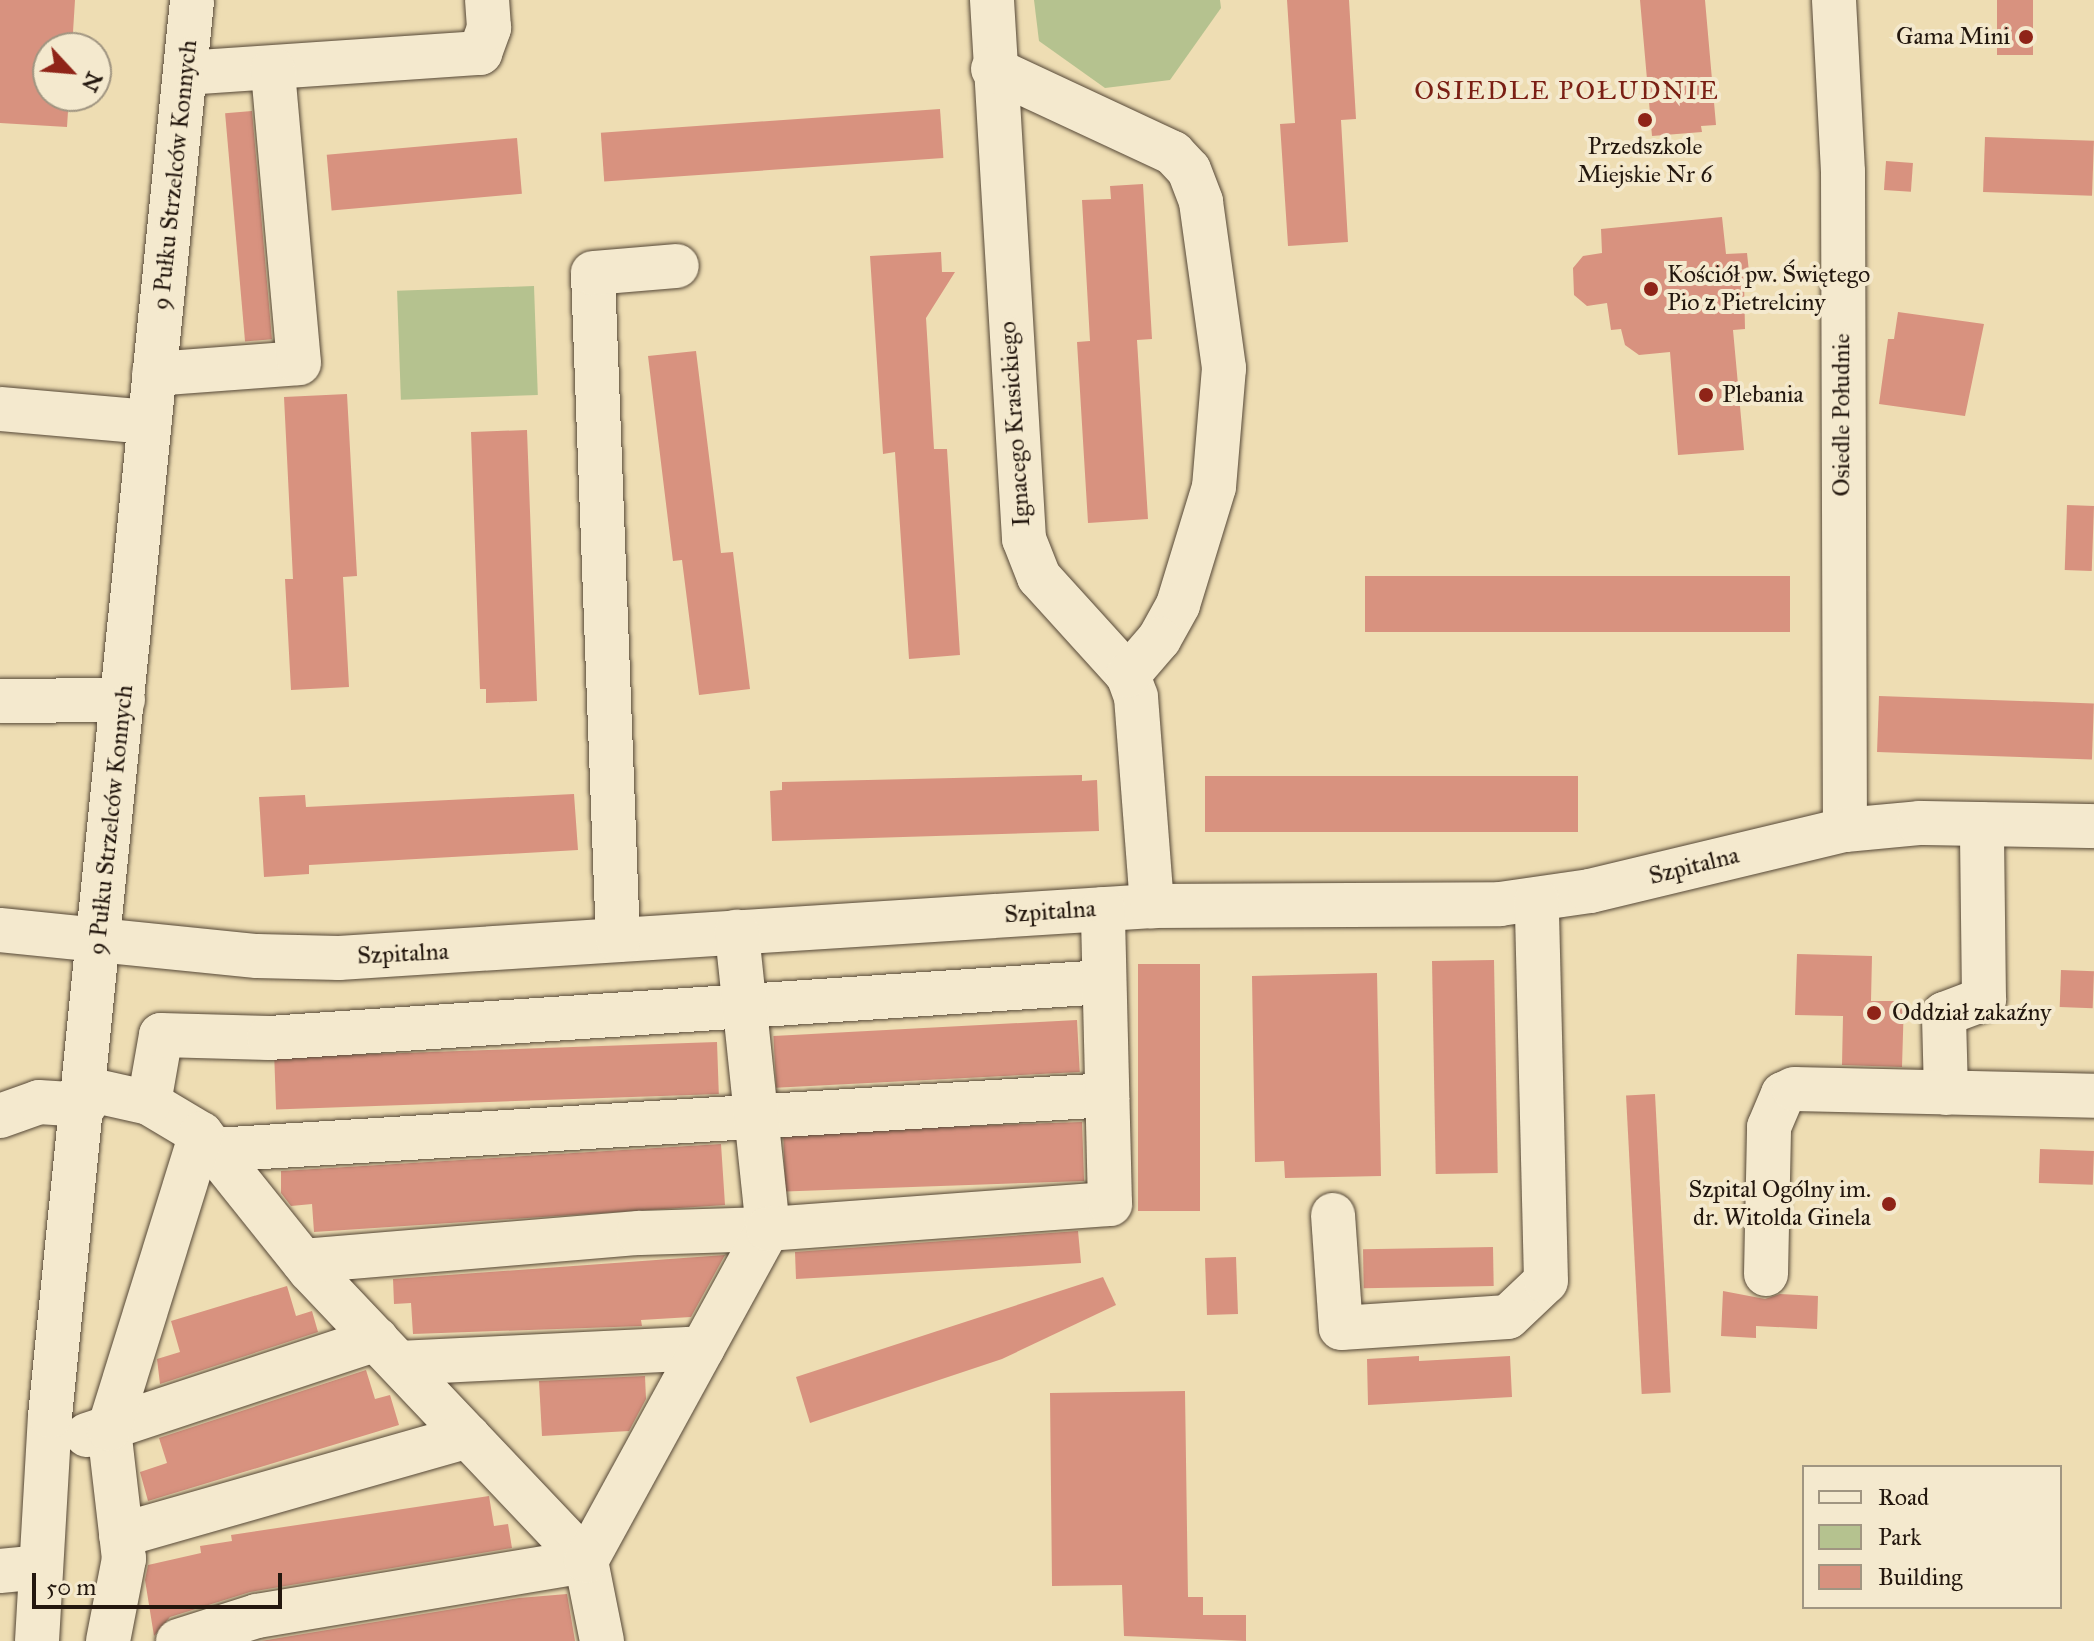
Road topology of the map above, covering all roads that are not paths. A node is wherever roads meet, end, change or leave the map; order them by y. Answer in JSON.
{"nodes":[{"id":1,"x":192,"y":0,"type":"edge"},
{"id":2,"x":487,"y":0,"type":"edge"},
{"id":3,"x":992,"y":0,"type":"edge"},
{"id":4,"x":1834,"y":0,"type":"edge"},
{"id":5,"x":273,"y":69,"type":"junction"},
{"id":6,"x":993,"y":69,"type":"junction"},
{"id":7,"x":185,"y":73,"type":"junction"},
{"id":8,"x":677,"y":266,"type":"dead end"},
{"id":9,"x":154,"y":374,"type":"junction"},
{"id":10,"x":0,"y":409,"type":"edge"},
{"id":11,"x":149,"y":422,"type":"junction"},
{"id":12,"x":1128,"y":675,"type":"junction"},
{"id":13,"x":123,"y":700,"type":"junction"},
{"id":14,"x":0,"y":701,"type":"edge"},
{"id":15,"x":1982,"y":824,"type":"junction"},
{"id":16,"x":2094,"y":826,"type":"edge"},
{"id":17,"x":1845,"y":830,"type":"junction"},
{"id":18,"x":1537,"y":900,"type":"junction"},
{"id":19,"x":1152,"y":906,"type":"junction"},
{"id":20,"x":1103,"y":909,"type":"junction"},
{"id":21,"x":0,"y":930,"type":"edge"},
{"id":22,"x":737,"y":932,"type":"junction"},
{"id":23,"x":618,"y":940,"type":"junction"},
{"id":24,"x":100,"y":941,"type":"junction"},
{"id":25,"x":1104,"y":982,"type":"junction"},
{"id":26,"x":741,"y":1007,"type":"junction"},
{"id":27,"x":1946,"y":1093,"type":"junction"},
{"id":28,"x":1107,"y":1095,"type":"junction"},
{"id":29,"x":2094,"y":1096,"type":"edge"},
{"id":30,"x":86,"y":1097,"type":"junction"},
{"id":31,"x":149,"y":1103,"type":"junction"},
{"id":32,"x":0,"y":1116,"type":"edge"},
{"id":33,"x":754,"y":1119,"type":"junction"},
{"id":34,"x":208,"y":1142,"type":"junction"},
{"id":35,"x":1333,"y":1215,"type":"dead end"},
{"id":36,"x":768,"y":1229,"type":"junction"},
{"id":37,"x":303,"y":1261,"type":"junction"},
{"id":38,"x":1766,"y":1274,"type":"dead end"},
{"id":39,"x":703,"y":1348,"type":"junction"},
{"id":40,"x":388,"y":1351,"type":"junction"},
{"id":41,"x":50,"y":1416,"type":"junction"},
{"id":42,"x":109,"y":1429,"type":"junction"},
{"id":43,"x":468,"y":1436,"type":"junction"},
{"id":44,"x":121,"y":1535,"type":"junction"},
{"id":45,"x":586,"y":1561,"type":"junction"},
{"id":46,"x":20,"y":1569,"type":"edge"},
{"id":47,"x":604,"y":1640,"type":"edge"},
{"id":48,"x":37,"y":1641,"type":"edge"},
{"id":49,"x":108,"y":1641,"type":"edge"},
{"id":50,"x":178,"y":1641,"type":"edge"}],
"edges":[{"from":1,"to":7,"type":"street","name":"9 Pułku Strzelców Konnych"},
{"from":2,"to":5,"type":"street"},
{"from":3,"to":6,"type":"street","name":"Ignacego Krasickiego"},
{"from":4,"to":17,"type":"street","name":"Osiedle Południe"},
{"from":5,"to":7,"type":"street"},
{"from":5,"to":9,"type":"street"},
{"from":6,"to":12,"type":"street","name":"Ignacego Krasickiego"},
{"from":6,"to":12,"type":"street"},
{"from":7,"to":9,"type":"street","name":"9 Pułku Strzelców Konnych"},
{"from":8,"to":23,"type":"street"},
{"from":9,"to":11,"type":"street","name":"9 Pułku Strzelców Konnych"},
{"from":10,"to":11,"type":"street"},
{"from":11,"to":13,"type":"street","name":"9 Pułku Strzelców Konnych"},
{"from":12,"to":19,"type":"street"},
{"from":13,"to":14,"type":"street"},
{"from":13,"to":24,"type":"street","name":"9 Pułku Strzelców Konnych"},
{"from":15,"to":16,"type":"street","name":"Szpitalna"},
{"from":15,"to":17,"type":"street","name":"Szpitalna"},
{"from":15,"to":27,"type":"street"},
{"from":17,"to":18,"type":"street","name":"Szpitalna"},
{"from":18,"to":19,"type":"street","name":"Szpitalna"},
{"from":18,"to":35,"type":"street"},
{"from":19,"to":20,"type":"street","name":"Szpitalna"},
{"from":20,"to":22,"type":"street","name":"Szpitalna"},
{"from":20,"to":25,"type":"street"},
{"from":21,"to":24,"type":"street","name":"Szpitalna"},
{"from":22,"to":23,"type":"street","name":"Szpitalna"},
{"from":22,"to":26,"type":"street"},
{"from":23,"to":24,"type":"street","name":"Szpitalna"},
{"from":24,"to":30,"type":"street","name":"9 Pułku Strzelców Konnych"},
{"from":25,"to":26,"type":"street"},
{"from":25,"to":28,"type":"street"},
{"from":26,"to":31,"type":"street"},
{"from":26,"to":33,"type":"street"},
{"from":27,"to":29,"type":"street"},
{"from":27,"to":38,"type":"street"},
{"from":28,"to":33,"type":"street"},
{"from":28,"to":36,"type":"street"},
{"from":30,"to":31,"type":"street"},
{"from":30,"to":32,"type":"street"},
{"from":30,"to":41,"type":"street","name":"9 Pułku Strzelców Konnych"},
{"from":31,"to":34,"type":"street"},
{"from":33,"to":34,"type":"street"},
{"from":33,"to":36,"type":"street"},
{"from":34,"to":37,"type":"street"},
{"from":34,"to":42,"type":"street"},
{"from":36,"to":37,"type":"street"},
{"from":36,"to":39,"type":"street"},
{"from":37,"to":40,"type":"street"},
{"from":39,"to":40,"type":"street"},
{"from":39,"to":45,"type":"street"},
{"from":40,"to":42,"type":"street"},
{"from":40,"to":43,"type":"street"},
{"from":41,"to":42,"type":"street"},
{"from":41,"to":46,"type":"street","name":"9 Pułku Strzelców Konnych"},
{"from":42,"to":44,"type":"street"},
{"from":43,"to":44,"type":"street"},
{"from":43,"to":45,"type":"street"},
{"from":44,"to":49,"type":"street"},
{"from":45,"to":47,"type":"street"},
{"from":45,"to":50,"type":"street"},
{"from":46,"to":48,"type":"street","name":"9 Pułku Strzelców Konnych"}]}
